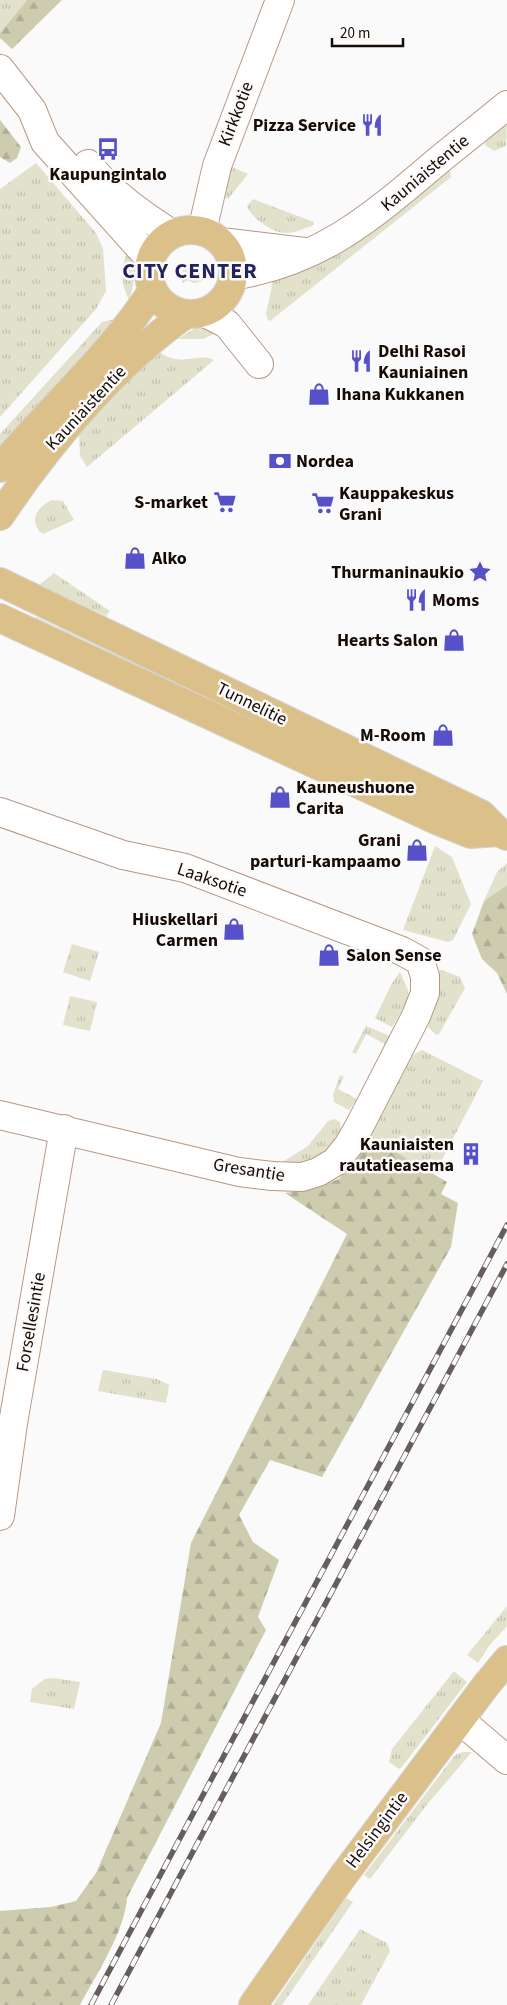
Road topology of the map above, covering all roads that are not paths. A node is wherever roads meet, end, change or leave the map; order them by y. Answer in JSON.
{"nodes":[{"id":1,"x":280,"y":0,"type":"edge"},
{"id":2,"x":0,"y":69,"type":"edge"},
{"id":3,"x":507,"y":105,"type":"edge"},
{"id":4,"x":32,"y":110,"type":"junction"},
{"id":5,"x":172,"y":234,"type":"junction"},
{"id":6,"x":211,"y":237,"type":"junction"},
{"id":7,"x":313,"y":252,"type":"junction"},
{"id":8,"x":150,"y":259,"type":"junction"},
{"id":9,"x":232,"y":276,"type":"junction"},
{"id":10,"x":152,"y":290,"type":"junction"},
{"id":11,"x":195,"y":313,"type":"junction"},
{"id":12,"x":259,"y":364,"type":"dead end"},
{"id":13,"x":0,"y":468,"type":"edge"},
{"id":14,"x":0,"y":516,"type":"edge"},
{"id":15,"x":0,"y":582,"type":"edge"},
{"id":16,"x":0,"y":618,"type":"edge"},
{"id":17,"x":0,"y":812,"type":"edge"},
{"id":18,"x":503,"y":834,"type":"edge"},
{"id":19,"x":420,"y":961,"type":"joint"},
{"id":20,"x":0,"y":1114,"type":"edge"},
{"id":21,"x":64,"y":1129,"type":"junction"},
{"id":22,"x":0,"y":1516,"type":"edge"},
{"id":23,"x":507,"y":1660,"type":"edge"},
{"id":24,"x":460,"y":1720,"type":"junction"},
{"id":25,"x":507,"y":1760,"type":"edge"},
{"id":26,"x":253,"y":2005,"type":"edge"}],
"edges":[{"from":1,"to":6,"type":"street","name":"Kirkkotie"},
{"from":2,"to":4,"type":"street"},
{"from":3,"to":7,"type":"street","name":"Kauniaistentie"},
{"from":4,"to":5,"type":"street"},
{"from":4,"to":8,"type":"street"},
{"from":5,"to":6,"type":"main road"},
{"from":5,"to":8,"type":"main road"},
{"from":6,"to":7,"type":"street"},
{"from":6,"to":9,"type":"main road"},
{"from":7,"to":9,"type":"street","name":"Kauniaistentie"},
{"from":8,"to":10,"type":"main road"},
{"from":9,"to":11,"type":"main road"},
{"from":10,"to":11,"type":"main road"},
{"from":10,"to":13,"type":"main road","name":"Kauniaistentie"},
{"from":11,"to":12,"type":"street"},
{"from":11,"to":14,"type":"main road","name":"Kauniaistentie"},
{"from":15,"to":18,"type":"main road","name":"Tunnelitie"},
{"from":16,"to":18,"type":"main road","name":"Tunnelitie"},
{"from":17,"to":19,"type":"street","name":"Laaksotie"},
{"from":19,"to":21,"type":"street","name":"Gresantie"},
{"from":20,"to":21,"type":"street","name":"Gresantie"},
{"from":21,"to":22,"type":"street","name":"Forsellesintie"},
{"from":23,"to":24,"type":"main road","name":"Helsingintie"},
{"from":24,"to":25,"type":"street"},
{"from":24,"to":26,"type":"main road","name":"Helsingintie"}]}
